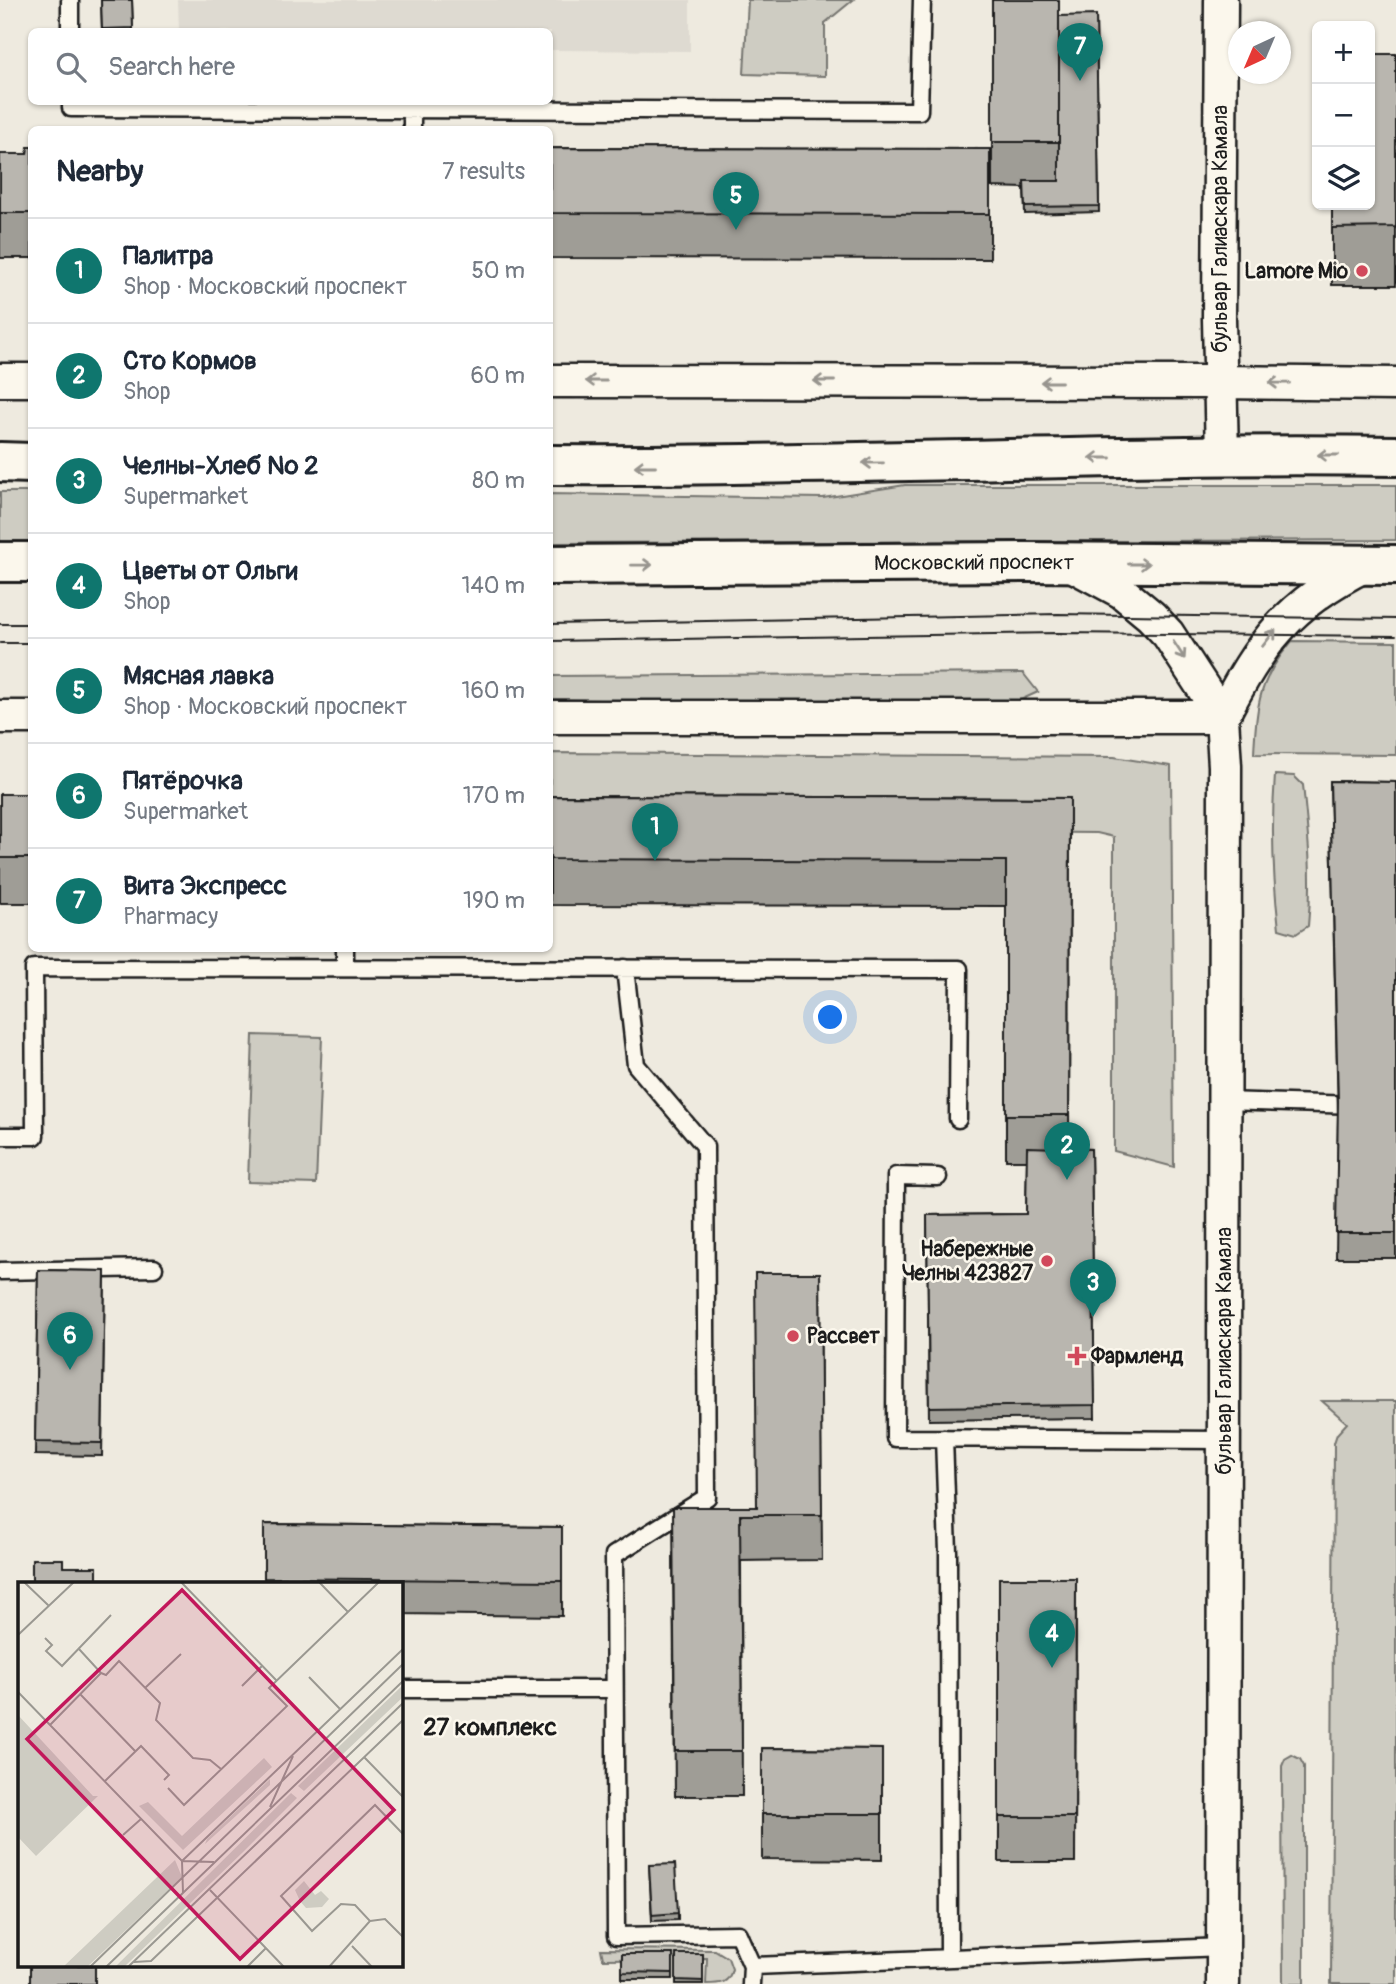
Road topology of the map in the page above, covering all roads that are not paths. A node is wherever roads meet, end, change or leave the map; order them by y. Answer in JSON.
{"nodes":[{"id":1,"x":70,"y":0,"type":"edge"},
{"id":2,"x":922,"y":0,"type":"edge"},
{"id":3,"x":1221,"y":0,"type":"edge"},
{"id":4,"x":70,"y":28,"type":"edge"},
{"id":5,"x":71,"y":105,"type":"edge"},
{"id":6,"x":412,"y":110,"type":"junction"},
{"id":7,"x":412,"y":126,"type":"edge"},
{"id":8,"x":0,"y":380,"type":"edge"},
{"id":9,"x":28,"y":380,"type":"edge"},
{"id":10,"x":553,"y":381,"type":"edge"},
{"id":11,"x":1220,"y":382,"type":"junction"},
{"id":12,"x":1396,"y":384,"type":"edge"},
{"id":13,"x":1396,"y":456,"type":"edge"},
{"id":14,"x":1222,"y":457,"type":"junction"},
{"id":15,"x":0,"y":462,"type":"edge"},
{"id":16,"x":28,"y":463,"type":"edge"},
{"id":17,"x":553,"y":465,"type":"edge"},
{"id":18,"x":0,"y":562,"type":"edge"},
{"id":19,"x":28,"y":562,"type":"edge"},
{"id":20,"x":1070,"y":564,"type":"junction"},
{"id":21,"x":553,"y":565,"type":"edge"},
{"id":22,"x":1381,"y":565,"type":"edge"},
{"id":23,"x":598,"y":566,"type":"junction"},
{"id":24,"x":553,"y":583,"type":"edge"},
{"id":25,"x":0,"y":717,"type":"edge"},
{"id":26,"x":28,"y":717,"type":"edge"},
{"id":27,"x":553,"y":717,"type":"edge"},
{"id":28,"x":1222,"y":717,"type":"junction"},
{"id":29,"x":345,"y":952,"type":"edge"},
{"id":30,"x":345,"y":968,"type":"junction"},
{"id":31,"x":625,"y":968,"type":"junction"},
{"id":32,"x":1224,"y":1101,"type":"junction"},
{"id":33,"x":1377,"y":1106,"type":"edge"},
{"id":34,"x":958,"y":1119,"type":"dead end"},
{"id":35,"x":0,"y":1136,"type":"edge"},
{"id":36,"x":938,"y":1177,"type":"dead end"},
{"id":37,"x":154,"y":1268,"type":"dead end"},
{"id":38,"x":0,"y":1271,"type":"edge"},
{"id":39,"x":944,"y":1438,"type":"junction"},
{"id":40,"x":1224,"y":1440,"type":"junction"},
{"id":41,"x":402,"y":1689,"type":"edge"},
{"id":42,"x":614,"y":1689,"type":"junction"},
{"id":43,"x":1223,"y":1947,"type":"junction"},
{"id":44,"x":949,"y":1958,"type":"junction"},
{"id":45,"x":752,"y":1966,"type":"junction"},
{"id":46,"x":751,"y":1984,"type":"edge"},
{"id":47,"x":1223,"y":1984,"type":"edge"}],
"edges":[{"from":1,"to":4,"type":"lane"},
{"from":2,"to":6,"type":"lane"},
{"from":3,"to":11,"type":"street","name":"бульвар Галиаскара Камала"},
{"from":5,"to":6,"type":"lane"},
{"from":6,"to":7,"type":"lane"},
{"from":8,"to":9,"type":"street"},
{"from":11,"to":10,"type":"street","one_way":true},
{"from":12,"to":11,"type":"street","one_way":true},
{"from":11,"to":14,"type":"street","name":"бульвар Галиаскара Камала"},
{"from":13,"to":14,"type":"main road","one_way":true},
{"from":14,"to":17,"type":"main road","one_way":true},
{"from":15,"to":16,"type":"main road"},
{"from":18,"to":19,"type":"main road"},
{"from":20,"to":22,"type":"main road","name":"Московский проспект","one_way":true},
{"from":23,"to":20,"type":"main road","name":"Московский проспект","one_way":true},
{"from":20,"to":28,"type":"street","name":"бульвар Галиаскара Камала","one_way":true},
{"from":21,"to":23,"type":"main road","name":"Московский проспект"},
{"from":28,"to":22,"type":"street","one_way":true},
{"from":23,"to":24,"type":"street"},
{"from":25,"to":26,"type":"street"},
{"from":27,"to":28,"type":"street"},
{"from":28,"to":32,"type":"street","name":"бульвар Галиаскара Камала"},
{"from":29,"to":30,"type":"lane"},
{"from":30,"to":31,"type":"lane"},
{"from":30,"to":35,"type":"lane"},
{"from":31,"to":34,"type":"lane"},
{"from":31,"to":42,"type":"lane"},
{"from":32,"to":33,"type":"lane"},
{"from":32,"to":40,"type":"street","name":"бульвар Галиаскара Камала"},
{"from":36,"to":39,"type":"lane"},
{"from":37,"to":38,"type":"lane"},
{"from":39,"to":40,"type":"lane"},
{"from":39,"to":44,"type":"lane"},
{"from":40,"to":43,"type":"street","name":"бульвар Галиаскара Камала"},
{"from":41,"to":42,"type":"lane"},
{"from":42,"to":45,"type":"lane"},
{"from":43,"to":44,"type":"lane"},
{"from":43,"to":47,"type":"street","name":"бульвар Галиаскара Камала"},
{"from":44,"to":45,"type":"lane"},
{"from":45,"to":46,"type":"lane"}]}
